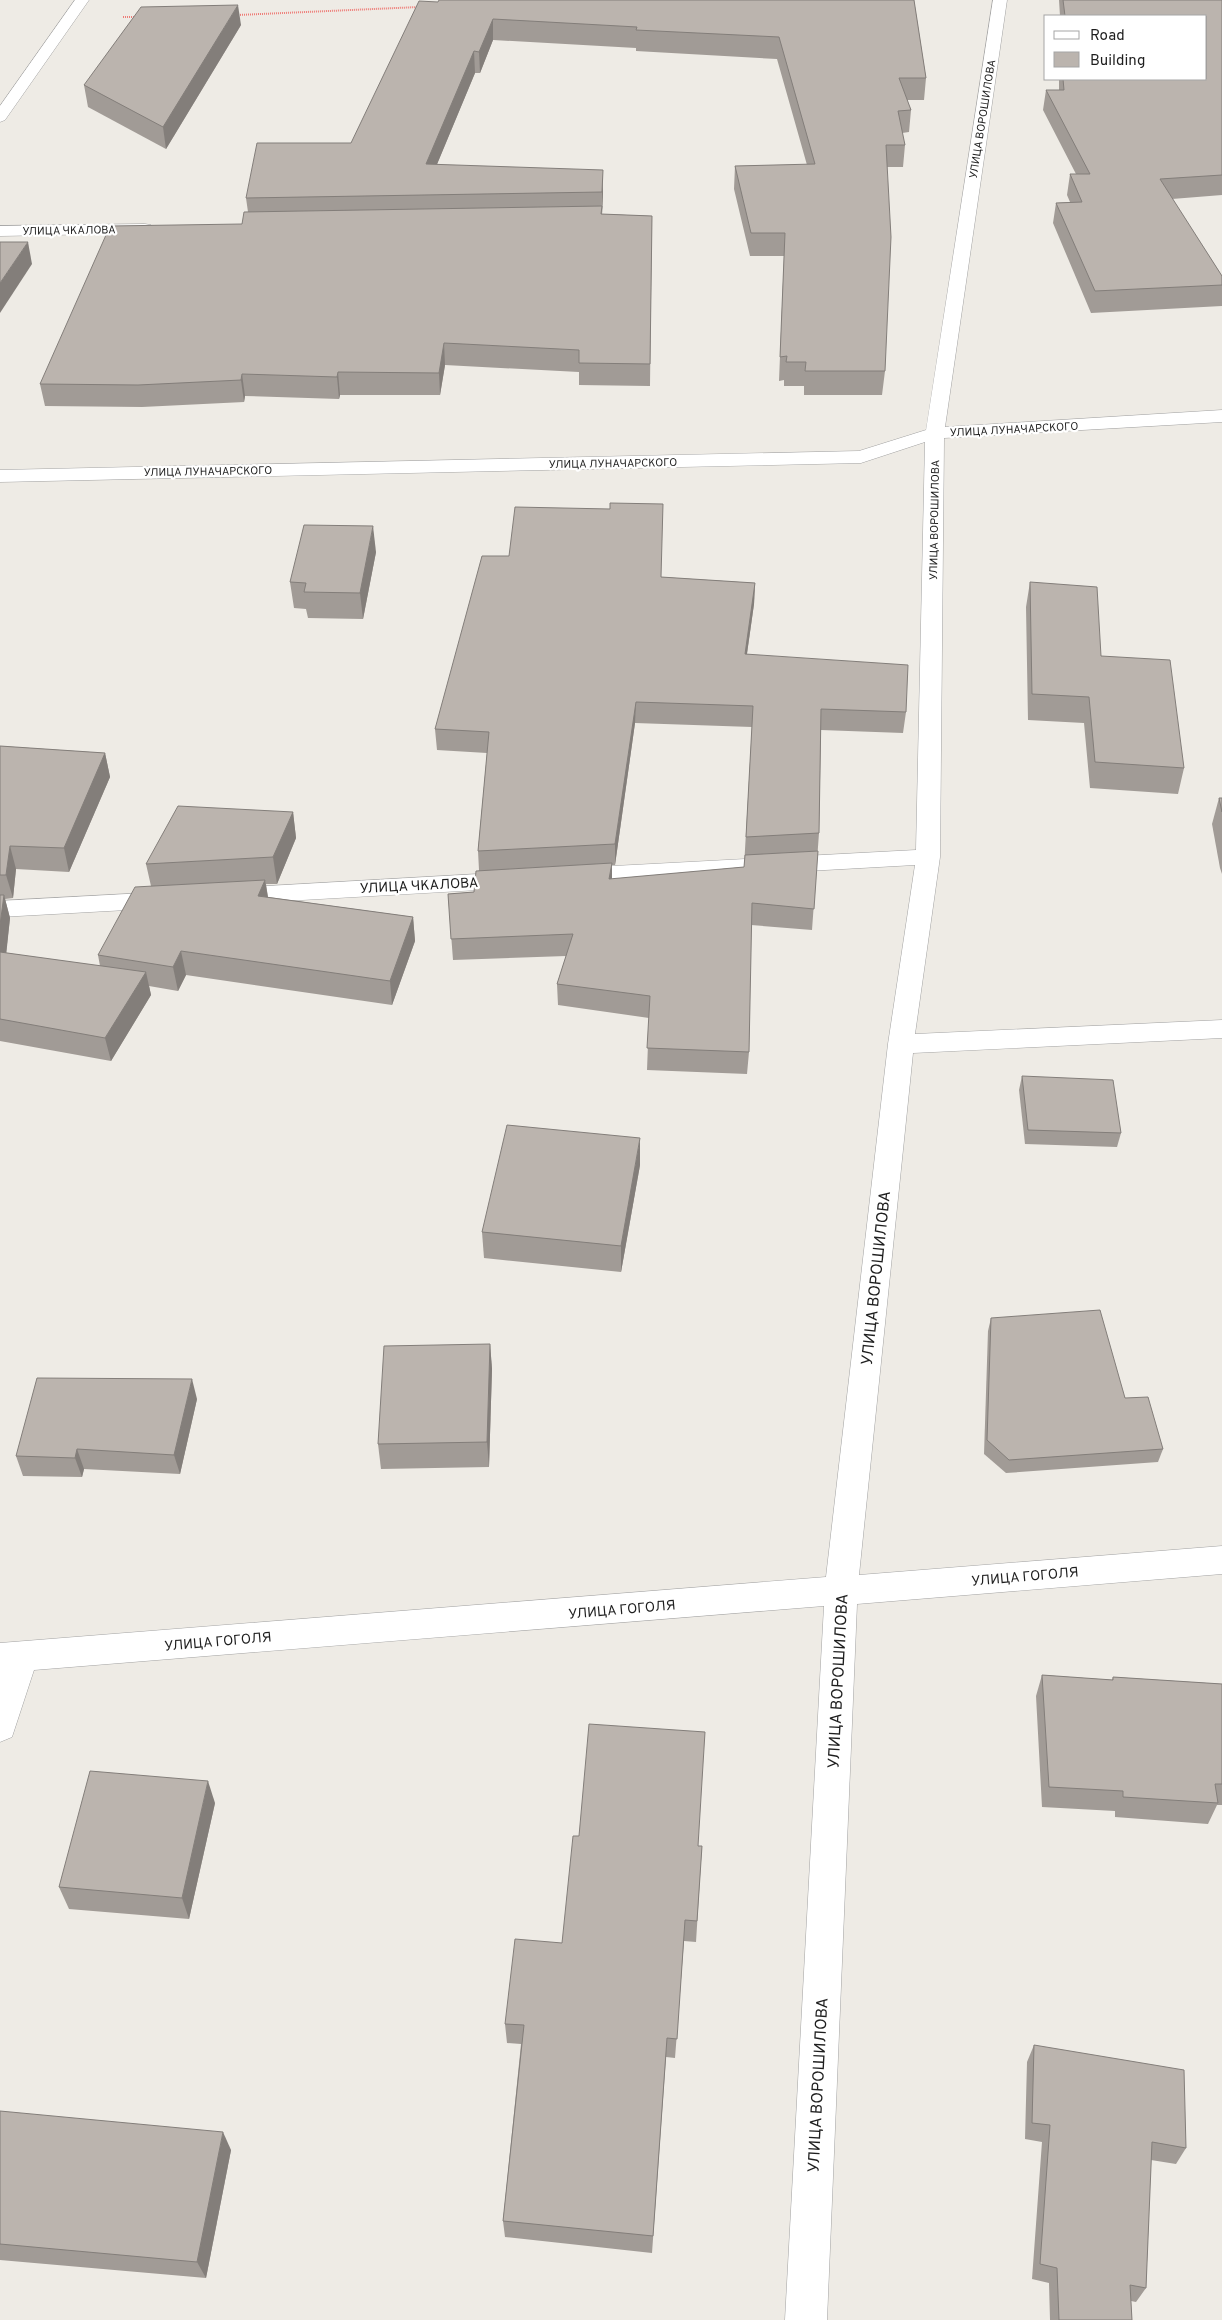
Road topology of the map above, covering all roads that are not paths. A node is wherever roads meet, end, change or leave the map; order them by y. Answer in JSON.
{"nodes":[{"id":1,"x":82,"y":0,"type":"edge"},
{"id":2,"x":1000,"y":0,"type":"edge"},
{"id":3,"x":0,"y":117,"type":"edge"},
{"id":4,"x":160,"y":228,"type":"edge"},
{"id":5,"x":0,"y":231,"type":"edge"},
{"id":6,"x":1222,"y":416,"type":"edge"},
{"id":7,"x":935,"y":434,"type":"junction"},
{"id":8,"x":0,"y":476,"type":"edge"},
{"id":9,"x":928,"y":856,"type":"junction"},
{"id":10,"x":0,"y":909,"type":"edge"},
{"id":11,"x":1222,"y":1029,"type":"edge"},
{"id":12,"x":901,"y":1044,"type":"junction"},
{"id":13,"x":1222,"y":1560,"type":"edge"},
{"id":14,"x":841,"y":1592,"type":"junction"},
{"id":15,"x":11,"y":1658,"type":"edge"},
{"id":16,"x":0,"y":1726,"type":"edge"},
{"id":17,"x":806,"y":2320,"type":"edge"}],
"edges":[{"from":1,"to":3,"type":"street"},
{"from":2,"to":7,"type":"street","name":"УЛИЦА ВОРОШИЛОВА"},
{"from":4,"to":5,"type":"street","name":"УЛИЦА ЧКАЛОВА"},
{"from":6,"to":7,"type":"street","name":"УЛИЦА ЛУНАЧАРСКОГО"},
{"from":7,"to":8,"type":"street","name":"УЛИЦА ЛУНАЧАРСКОГО"},
{"from":7,"to":9,"type":"street","name":"УЛИЦА ВОРОШИЛОВА"},
{"from":9,"to":10,"type":"street","name":"УЛИЦА ЧКАЛОВА"},
{"from":9,"to":12,"type":"street","name":"УЛИЦА ВОРОШИЛОВА"},
{"from":11,"to":12,"type":"street"},
{"from":12,"to":14,"type":"street","name":"УЛИЦА ВОРОШИЛОВА"},
{"from":13,"to":14,"type":"street","name":"УЛИЦА ГОГОЛЯ"},
{"from":14,"to":15,"type":"street","name":"УЛИЦА ГОГОЛЯ"},
{"from":14,"to":17,"type":"street","name":"УЛИЦА ВОРОШИЛОВА"},
{"from":15,"to":16,"type":"street","name":"УЛИЦА ГОГОЛЯ"}]}
